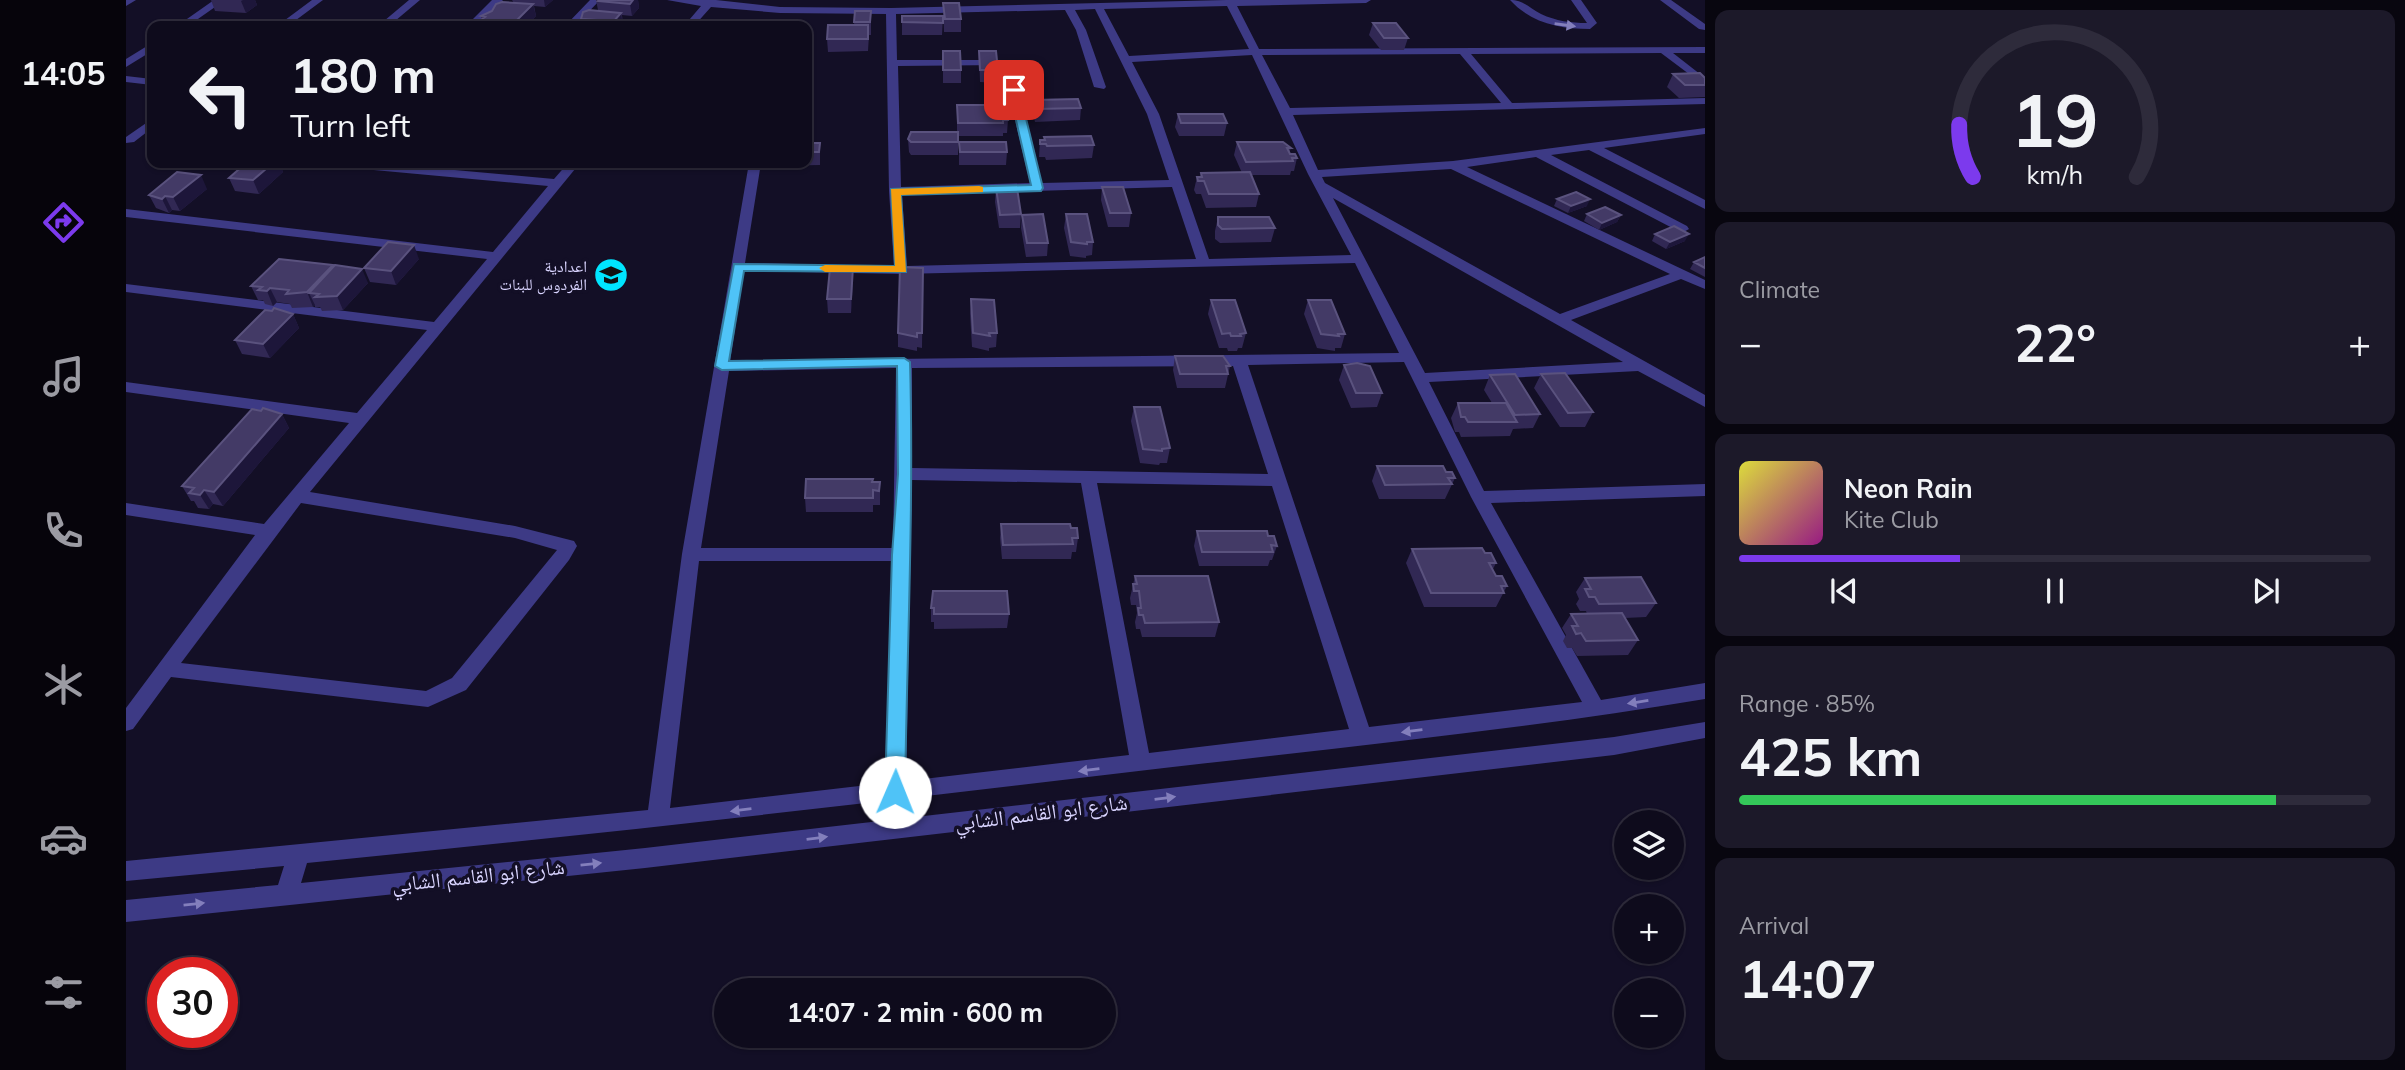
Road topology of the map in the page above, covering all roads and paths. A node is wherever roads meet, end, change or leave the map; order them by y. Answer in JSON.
{"nodes":[{"id":1,"x":131,"y":0,"type":"edge"},
{"id":2,"x":220,"y":0,"type":"edge"},
{"id":3,"x":318,"y":0,"type":"edge"},
{"id":4,"x":415,"y":0,"type":"edge"},
{"id":5,"x":498,"y":0,"type":"edge"},
{"id":6,"x":595,"y":0,"type":"edge"},
{"id":7,"x":672,"y":0,"type":"edge"},
{"id":8,"x":1366,"y":0,"type":"edge"},
{"id":9,"x":1515,"y":0,"type":"edge"},
{"id":10,"x":1576,"y":0,"type":"edge"},
{"id":11,"x":1665,"y":0,"type":"edge"},
{"id":12,"x":709,"y":2,"type":"edge"},
{"id":13,"x":1230,"y":2,"type":"junction"},
{"id":14,"x":126,"y":3,"type":"edge"},
{"id":15,"x":1027,"y":4,"type":"edge"},
{"id":16,"x":1068,"y":6,"type":"junction"},
{"id":17,"x":1098,"y":6,"type":"junction"},
{"id":18,"x":891,"y":11,"type":"junction"},
{"id":19,"x":189,"y":21,"type":"edge"},
{"id":20,"x":289,"y":21,"type":"edge"},
{"id":21,"x":389,"y":21,"type":"edge"},
{"id":22,"x":476,"y":21,"type":"edge"},
{"id":23,"x":575,"y":21,"type":"edge"},
{"id":24,"x":693,"y":21,"type":"edge"},
{"id":25,"x":1703,"y":27,"type":"dead end"},
{"id":26,"x":147,"y":49,"type":"edge"},
{"id":27,"x":1705,"y":50,"type":"edge"},
{"id":28,"x":1256,"y":52,"type":"junction"},
{"id":29,"x":1464,"y":52,"type":"junction"},
{"id":30,"x":1665,"y":52,"type":"junction"},
{"id":31,"x":1123,"y":59,"type":"junction"},
{"id":32,"x":892,"y":63,"type":"junction"},
{"id":33,"x":126,"y":64,"type":"edge"},
{"id":34,"x":126,"y":79,"type":"edge"},
{"id":35,"x":147,"y":81,"type":"edge"},
{"id":36,"x":1705,"y":83,"type":"edge"},
{"id":37,"x":1100,"y":88,"type":"dead end"},
{"id":38,"x":1705,"y":102,"type":"edge"},
{"id":39,"x":1510,"y":107,"type":"junction"},
{"id":40,"x":1286,"y":112,"type":"junction"},
{"id":41,"x":147,"y":126,"type":"edge"},
{"id":42,"x":1705,"y":131,"type":"edge"},
{"id":43,"x":128,"y":140,"type":"edge"},
{"id":44,"x":147,"y":142,"type":"edge"},
{"id":45,"x":1590,"y":146,"type":"junction"},
{"id":46,"x":1537,"y":153,"type":"junction"},
{"id":47,"x":1453,"y":165,"type":"junction"},
{"id":48,"x":442,"y":168,"type":"edge"},
{"id":49,"x":569,"y":168,"type":"edge"},
{"id":50,"x":754,"y":168,"type":"edge"},
{"id":51,"x":1317,"y":180,"type":"junction"},
{"id":52,"x":555,"y":183,"type":"junction"},
{"id":53,"x":1177,"y":183,"type":"junction"},
{"id":54,"x":1037,"y":188,"type":"junction"},
{"id":55,"x":895,"y":191,"type":"junction"},
{"id":56,"x":1705,"y":205,"type":"edge"},
{"id":57,"x":126,"y":213,"type":"edge"},
{"id":58,"x":1682,"y":229,"type":"edge"},
{"id":59,"x":494,"y":256,"type":"junction"},
{"id":60,"x":1360,"y":259,"type":"junction"},
{"id":61,"x":1205,"y":264,"type":"junction"},
{"id":62,"x":738,"y":267,"type":"junction"},
{"id":63,"x":901,"y":270,"type":"junction"},
{"id":64,"x":1682,"y":274,"type":"junction"},
{"id":65,"x":1705,"y":285,"type":"edge"},
{"id":66,"x":126,"y":288,"type":"edge"},
{"id":67,"x":1561,"y":320,"type":"junction"},
{"id":68,"x":437,"y":327,"type":"junction"},
{"id":69,"x":1409,"y":357,"type":"junction"},
{"id":70,"x":904,"y":362,"type":"junction"},
{"id":71,"x":1240,"y":363,"type":"junction"},
{"id":72,"x":722,"y":366,"type":"junction"},
{"id":73,"x":1641,"y":366,"type":"junction"},
{"id":74,"x":1419,"y":378,"type":"junction"},
{"id":75,"x":126,"y":387,"type":"edge"},
{"id":76,"x":1705,"y":402,"type":"edge"},
{"id":77,"x":361,"y":419,"type":"junction"},
{"id":78,"x":906,"y":474,"type":"junction"},
{"id":79,"x":1088,"y":477,"type":"junction"},
{"id":80,"x":1280,"y":480,"type":"junction"},
{"id":81,"x":1705,"y":490,"type":"edge"},
{"id":82,"x":296,"y":496,"type":"junction"},
{"id":83,"x":1479,"y":496,"type":"junction"},
{"id":84,"x":126,"y":509,"type":"edge"},
{"id":85,"x":268,"y":531,"type":"junction"},
{"id":86,"x":691,"y":554,"type":"junction"},
{"id":87,"x":900,"y":555,"type":"junction"},
{"id":88,"x":166,"y":669,"type":"junction"},
{"id":89,"x":1705,"y":691,"type":"edge"},
{"id":90,"x":1596,"y":709,"type":"junction"},
{"id":91,"x":126,"y":723,"type":"edge"},
{"id":92,"x":1705,"y":730,"type":"edge"},
{"id":93,"x":1362,"y":737,"type":"junction"},
{"id":94,"x":1141,"y":764,"type":"junction"},
{"id":95,"x":895,"y":792,"type":"junction"},
{"id":96,"x":659,"y":819,"type":"junction"},
{"id":97,"x":298,"y":854,"type":"junction"},
{"id":98,"x":126,"y":871,"type":"edge"},
{"id":99,"x":287,"y":894,"type":"junction"},
{"id":100,"x":126,"y":911,"type":"edge"}],
"edges":[{"from":1,"to":14,"type":"street"},
{"from":2,"to":19,"type":"street"},
{"from":3,"to":20,"type":"street"},
{"from":4,"to":21,"type":"street"},
{"from":5,"to":22,"type":"street"},
{"from":6,"to":23,"type":"street"},
{"from":7,"to":12,"type":"street"},
{"from":8,"to":13,"type":"street"},
{"from":9,"to":10,"type":"street","one_way":true},
{"from":11,"to":25,"type":"street"},
{"from":12,"to":18,"type":"street"},
{"from":12,"to":24,"type":"street"},
{"from":13,"to":17,"type":"street"},
{"from":13,"to":28,"type":"street"},
{"from":15,"to":16,"type":"street"},
{"from":15,"to":18,"type":"street"},
{"from":16,"to":17,"type":"street"},
{"from":16,"to":37,"type":"street"},
{"from":17,"to":31,"type":"street"},
{"from":18,"to":32,"type":"street"},
{"from":26,"to":33,"type":"street"},
{"from":27,"to":30,"type":"street"},
{"from":28,"to":29,"type":"street"},
{"from":28,"to":31,"type":"street"},
{"from":28,"to":40,"type":"street"},
{"from":29,"to":30,"type":"street"},
{"from":29,"to":39,"type":"street"},
{"from":30,"to":36,"type":"street"},
{"from":31,"to":53,"type":"street"},
{"from":32,"to":54,"type":"street"},
{"from":32,"to":55,"type":"street"},
{"from":34,"to":35,"type":"street"},
{"from":38,"to":39,"type":"street"},
{"from":39,"to":40,"type":"street"},
{"from":40,"to":51,"type":"street"},
{"from":41,"to":43,"type":"street"},
{"from":42,"to":45,"type":"street"},
{"from":43,"to":44,"type":"street"},
{"from":45,"to":46,"type":"street"},
{"from":45,"to":56,"type":"street"},
{"from":46,"to":47,"type":"street"},
{"from":46,"to":58,"type":"street"},
{"from":47,"to":51,"type":"street"},
{"from":47,"to":64,"type":"street"},
{"from":48,"to":52,"type":"street"},
{"from":49,"to":52,"type":"street"},
{"from":50,"to":62,"type":"street"},
{"from":51,"to":60,"type":"street"},
{"from":51,"to":67,"type":"street"},
{"from":52,"to":59,"type":"street"},
{"from":53,"to":54,"type":"street"},
{"from":53,"to":61,"type":"street"},
{"from":54,"to":55,"type":"street"},
{"from":55,"to":63,"type":"street"},
{"from":57,"to":59,"type":"street"},
{"from":59,"to":68,"type":"street"},
{"from":60,"to":61,"type":"street"},
{"from":60,"to":69,"type":"street"},
{"from":61,"to":63,"type":"street"},
{"from":62,"to":63,"type":"street"},
{"from":62,"to":72,"type":"street"},
{"from":64,"to":65,"type":"street"},
{"from":64,"to":67,"type":"street"},
{"from":66,"to":68,"type":"street"},
{"from":67,"to":73,"type":"street"},
{"from":68,"to":77,"type":"street"},
{"from":69,"to":71,"type":"street"},
{"from":69,"to":74,"type":"street"},
{"from":70,"to":71,"type":"street"},
{"from":70,"to":72,"type":"street"},
{"from":70,"to":78,"type":"street"},
{"from":71,"to":80,"type":"street"},
{"from":72,"to":86,"type":"street"},
{"from":73,"to":74,"type":"street"},
{"from":73,"to":76,"type":"street"},
{"from":74,"to":83,"type":"street"},
{"from":75,"to":77,"type":"street"},
{"from":77,"to":82,"type":"street"},
{"from":78,"to":79,"type":"street"},
{"from":78,"to":87,"type":"street"},
{"from":79,"to":80,"type":"street"},
{"from":79,"to":94,"type":"street"},
{"from":80,"to":93,"type":"street"},
{"from":81,"to":83,"type":"street"},
{"from":82,"to":85,"type":"street"},
{"from":82,"to":88,"type":"street"},
{"from":83,"to":90,"type":"street"},
{"from":84,"to":85,"type":"street"},
{"from":85,"to":88,"type":"street"},
{"from":86,"to":87,"type":"street"},
{"from":86,"to":96,"type":"street"},
{"from":87,"to":95,"type":"street"},
{"from":88,"to":91,"type":"street"},
{"from":89,"to":90,"type":"street","name":"شارع ابو القاسم الشابي","one_way":true},
{"from":90,"to":93,"type":"street","name":"شارع ابو القاسم الشابي","one_way":true},
{"from":99,"to":92,"type":"street","name":"شارع ابو القاسم الشابي","one_way":true},
{"from":93,"to":94,"type":"street","name":"شارع ابو القاسم الشابي"},
{"from":94,"to":95,"type":"street","name":"شارع ابو القاسم الشابي","one_way":true},
{"from":95,"to":96,"type":"street","name":"شارع ابو القاسم الشابي","one_way":true},
{"from":96,"to":97,"type":"street","name":"شارع ابو القاسم الشابي"},
{"from":97,"to":98,"type":"street","name":"شارع ابو القاسم الشابي"},
{"from":97,"to":99,"type":"street"},
{"from":100,"to":99,"type":"street","name":"شارع ابو القاسم الشابي","one_way":true}]}
